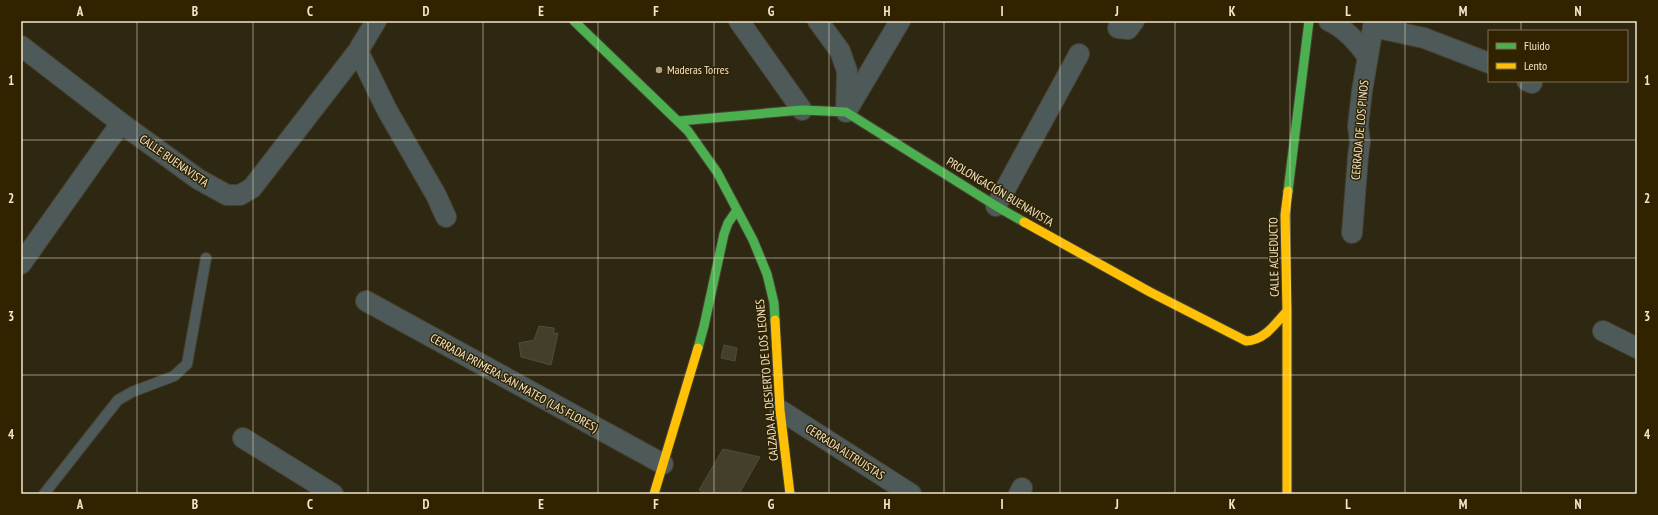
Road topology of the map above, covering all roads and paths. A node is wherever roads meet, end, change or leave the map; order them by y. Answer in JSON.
{"nodes":[{"id":1,"x":574,"y":21,"type":"edge"},
{"id":2,"x":739,"y":21,"type":"edge"},
{"id":3,"x":818,"y":21,"type":"edge"},
{"id":4,"x":900,"y":21,"type":"edge"},
{"id":5,"x":1309,"y":21,"type":"edge"},
{"id":6,"x":1329,"y":21,"type":"edge"},
{"id":7,"x":367,"y":24,"type":"edge"},
{"id":8,"x":1373,"y":24,"type":"edge"},
{"id":9,"x":21,"y":46,"type":"edge"},
{"id":10,"x":358,"y":51,"type":"junction"},
{"id":11,"x":1079,"y":54,"type":"dead end"},
{"id":12,"x":1368,"y":57,"type":"junction"},
{"id":13,"x":1488,"y":63,"type":"edge"},
{"id":14,"x":802,"y":110,"type":"junction"},
{"id":15,"x":846,"y":112,"type":"junction"},
{"id":16,"x":679,"y":121,"type":"junction"},
{"id":17,"x":121,"y":123,"type":"junction"},
{"id":18,"x":996,"y":206,"type":"junction"},
{"id":19,"x":737,"y":210,"type":"junction"},
{"id":20,"x":446,"y":217,"type":"dead end"},
{"id":21,"x":1352,"y":233,"type":"dead end"},
{"id":22,"x":206,"y":258,"type":"dead end"},
{"id":23,"x":21,"y":264,"type":"edge"},
{"id":24,"x":366,"y":301,"type":"dead end"},
{"id":25,"x":1287,"y":312,"type":"junction"},
{"id":26,"x":1603,"y":331,"type":"dead end"},
{"id":27,"x":1637,"y":348,"type":"edge"},
{"id":28,"x":780,"y":410,"type":"junction"},
{"id":29,"x":243,"y":438,"type":"dead end"},
{"id":30,"x":663,"y":464,"type":"junction"},
{"id":31,"x":44,"y":494,"type":"edge"},
{"id":32,"x":332,"y":494,"type":"edge"},
{"id":33,"x":654,"y":494,"type":"edge"},
{"id":34,"x":790,"y":494,"type":"edge"},
{"id":35,"x":910,"y":494,"type":"edge"},
{"id":36,"x":1287,"y":494,"type":"edge"}],
"edges":[{"from":1,"to":16,"type":"street","name":"CALZADA AL DESIERTO DE LOS LEONES"},
{"from":2,"to":14,"type":"street"},
{"from":3,"to":15,"type":"street"},
{"from":4,"to":15,"type":"street"},
{"from":5,"to":25,"type":"street","name":"CALLE ACUEDUCTO"},
{"from":6,"to":12,"type":"street"},
{"from":7,"to":10,"type":"street","name":"CALLE BUENAVISTA"},
{"from":8,"to":12,"type":"street","name":"CERRADA DE LOS PINOS"},
{"from":8,"to":13,"type":"street","name":"CERRADA DE LOS PINOS"},
{"from":9,"to":17,"type":"street","name":"CALLE BUENAVISTA"},
{"from":10,"to":17,"type":"street","name":"CALLE BUENAVISTA"},
{"from":10,"to":20,"type":"street"},
{"from":11,"to":18,"type":"street"},
{"from":12,"to":21,"type":"street","name":"CERRADA DE LOS PINOS"},
{"from":14,"to":15,"type":"street","name":"PROLONGACIÓN BUENAVISTA"},
{"from":14,"to":16,"type":"street","name":"PROLONGACIÓN BUENAVISTA"},
{"from":15,"to":18,"type":"street","name":"PROLONGACIÓN BUENAVISTA"},
{"from":16,"to":19,"type":"street","name":"CALZADA AL DESIERTO DE LOS LEONES"},
{"from":17,"to":23,"type":"street"},
{"from":18,"to":25,"type":"street","name":"PROLONGACIÓN BUENAVISTA"},
{"from":19,"to":28,"type":"street","name":"CALZADA AL DESIERTO DE LOS LEONES"},
{"from":19,"to":30,"type":"street"},
{"from":22,"to":31,"type":"lane"},
{"from":24,"to":30,"type":"street","name":"CERRADA PRIMERA SAN MATEO (LAS FLORES)"},
{"from":25,"to":36,"type":"street","name":"CALLE ACUEDUCTO"},
{"from":26,"to":27,"type":"street"},
{"from":28,"to":34,"type":"street","name":"CALZADA AL DESIERTO DE LOS LEONES"},
{"from":28,"to":35,"type":"street","name":"CERRADA ALTRUISTAS"},
{"from":29,"to":32,"type":"street"},
{"from":30,"to":33,"type":"street"}]}
